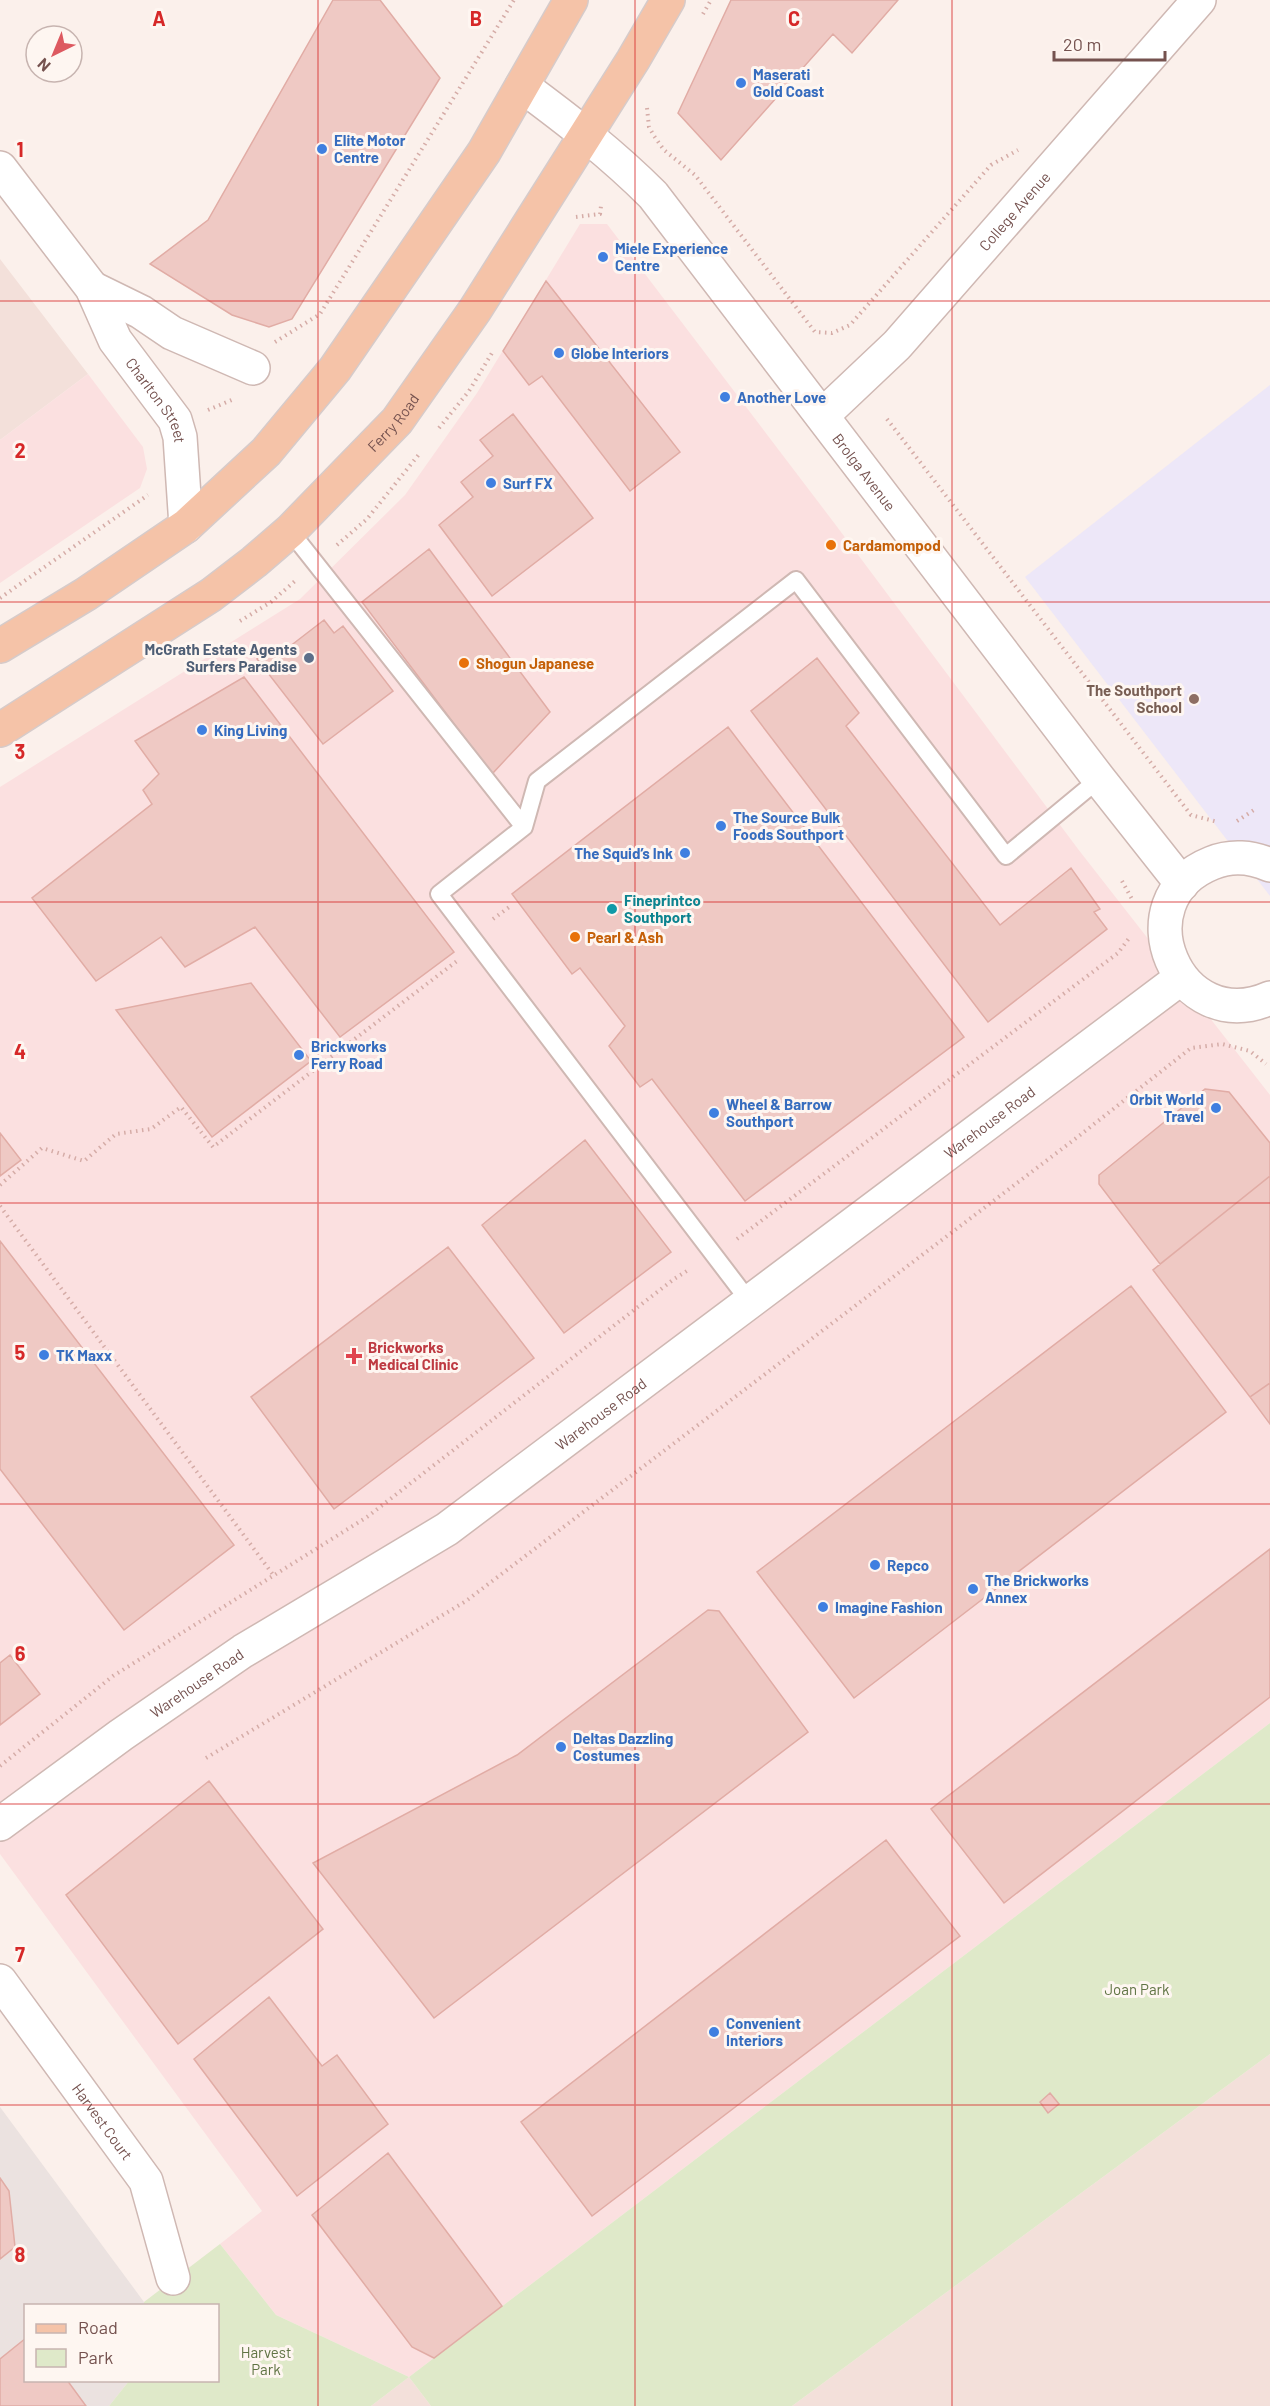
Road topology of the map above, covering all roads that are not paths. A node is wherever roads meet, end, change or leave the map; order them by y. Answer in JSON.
{"nodes":[{"id":1,"x":571,"y":0,"type":"edge"},
{"id":2,"x":668,"y":0,"type":"edge"},
{"id":3,"x":1199,"y":0,"type":"edge"},
{"id":4,"x":522,"y":86,"type":"junction"},
{"id":5,"x":586,"y":133,"type":"junction"},
{"id":6,"x":0,"y":168,"type":"edge"},
{"id":7,"x":92,"y":288,"type":"junction"},
{"id":8,"x":247,"y":382,"type":"road end"},
{"id":9,"x":823,"y":415,"type":"junction"},
{"id":10,"x":186,"y":526,"type":"junction"},
{"id":11,"x":290,"y":531,"type":"junction"},
{"id":12,"x":0,"y":646,"type":"edge"},
{"id":13,"x":0,"y":730,"type":"edge"},
{"id":14,"x":1099,"y":779,"type":"junction"},
{"id":15,"x":524,"y":827,"type":"junction"},
{"id":16,"x":1270,"y":865,"type":"edge"},
{"id":17,"x":1182,"y":884,"type":"junction"},
{"id":18,"x":1181,"y":978,"type":"junction"},
{"id":19,"x":1270,"y":998,"type":"edge"},
{"id":20,"x":749,"y":1301,"type":"junction"},
{"id":21,"x":0,"y":1824,"type":"edge"},
{"id":22,"x":0,"y":1981,"type":"edge"},
{"id":23,"x":173,"y":2278,"type":"dead end"}],
"edges":[{"from":1,"to":4,"type":"main road"},
{"from":2,"to":5,"type":"main road","name":"Ferry Road"},
{"from":3,"to":9,"type":"street","name":"College Avenue"},
{"from":4,"to":5,"type":"street","name":"Brolga Avenue"},
{"from":4,"to":10,"type":"main road"},
{"from":5,"to":9,"type":"street","name":"Brolga Avenue"},
{"from":5,"to":11,"type":"main road","name":"Ferry Road"},
{"from":6,"to":7,"type":"street","name":"Charlton Street"},
{"from":7,"to":8,"type":"street","name":"Charlton Street"},
{"from":7,"to":10,"type":"street","name":"Charlton Street"},
{"from":9,"to":14,"type":"street","name":"Brolga Avenue"},
{"from":10,"to":12,"type":"main road"},
{"from":11,"to":13,"type":"main road","name":"Ferry Road"},
{"from":11,"to":15,"type":"lane"},
{"from":14,"to":15,"type":"lane"},
{"from":14,"to":17,"type":"street","name":"Brolga Avenue"},
{"from":15,"to":20,"type":"lane"},
{"from":16,"to":17,"type":"street"},
{"from":17,"to":18,"type":"street"},
{"from":18,"to":19,"type":"street"},
{"from":18,"to":20,"type":"street","name":"Warehouse Road"},
{"from":20,"to":21,"type":"street","name":"Warehouse Road"},
{"from":22,"to":23,"type":"street","name":"Harvest Court"}]}
